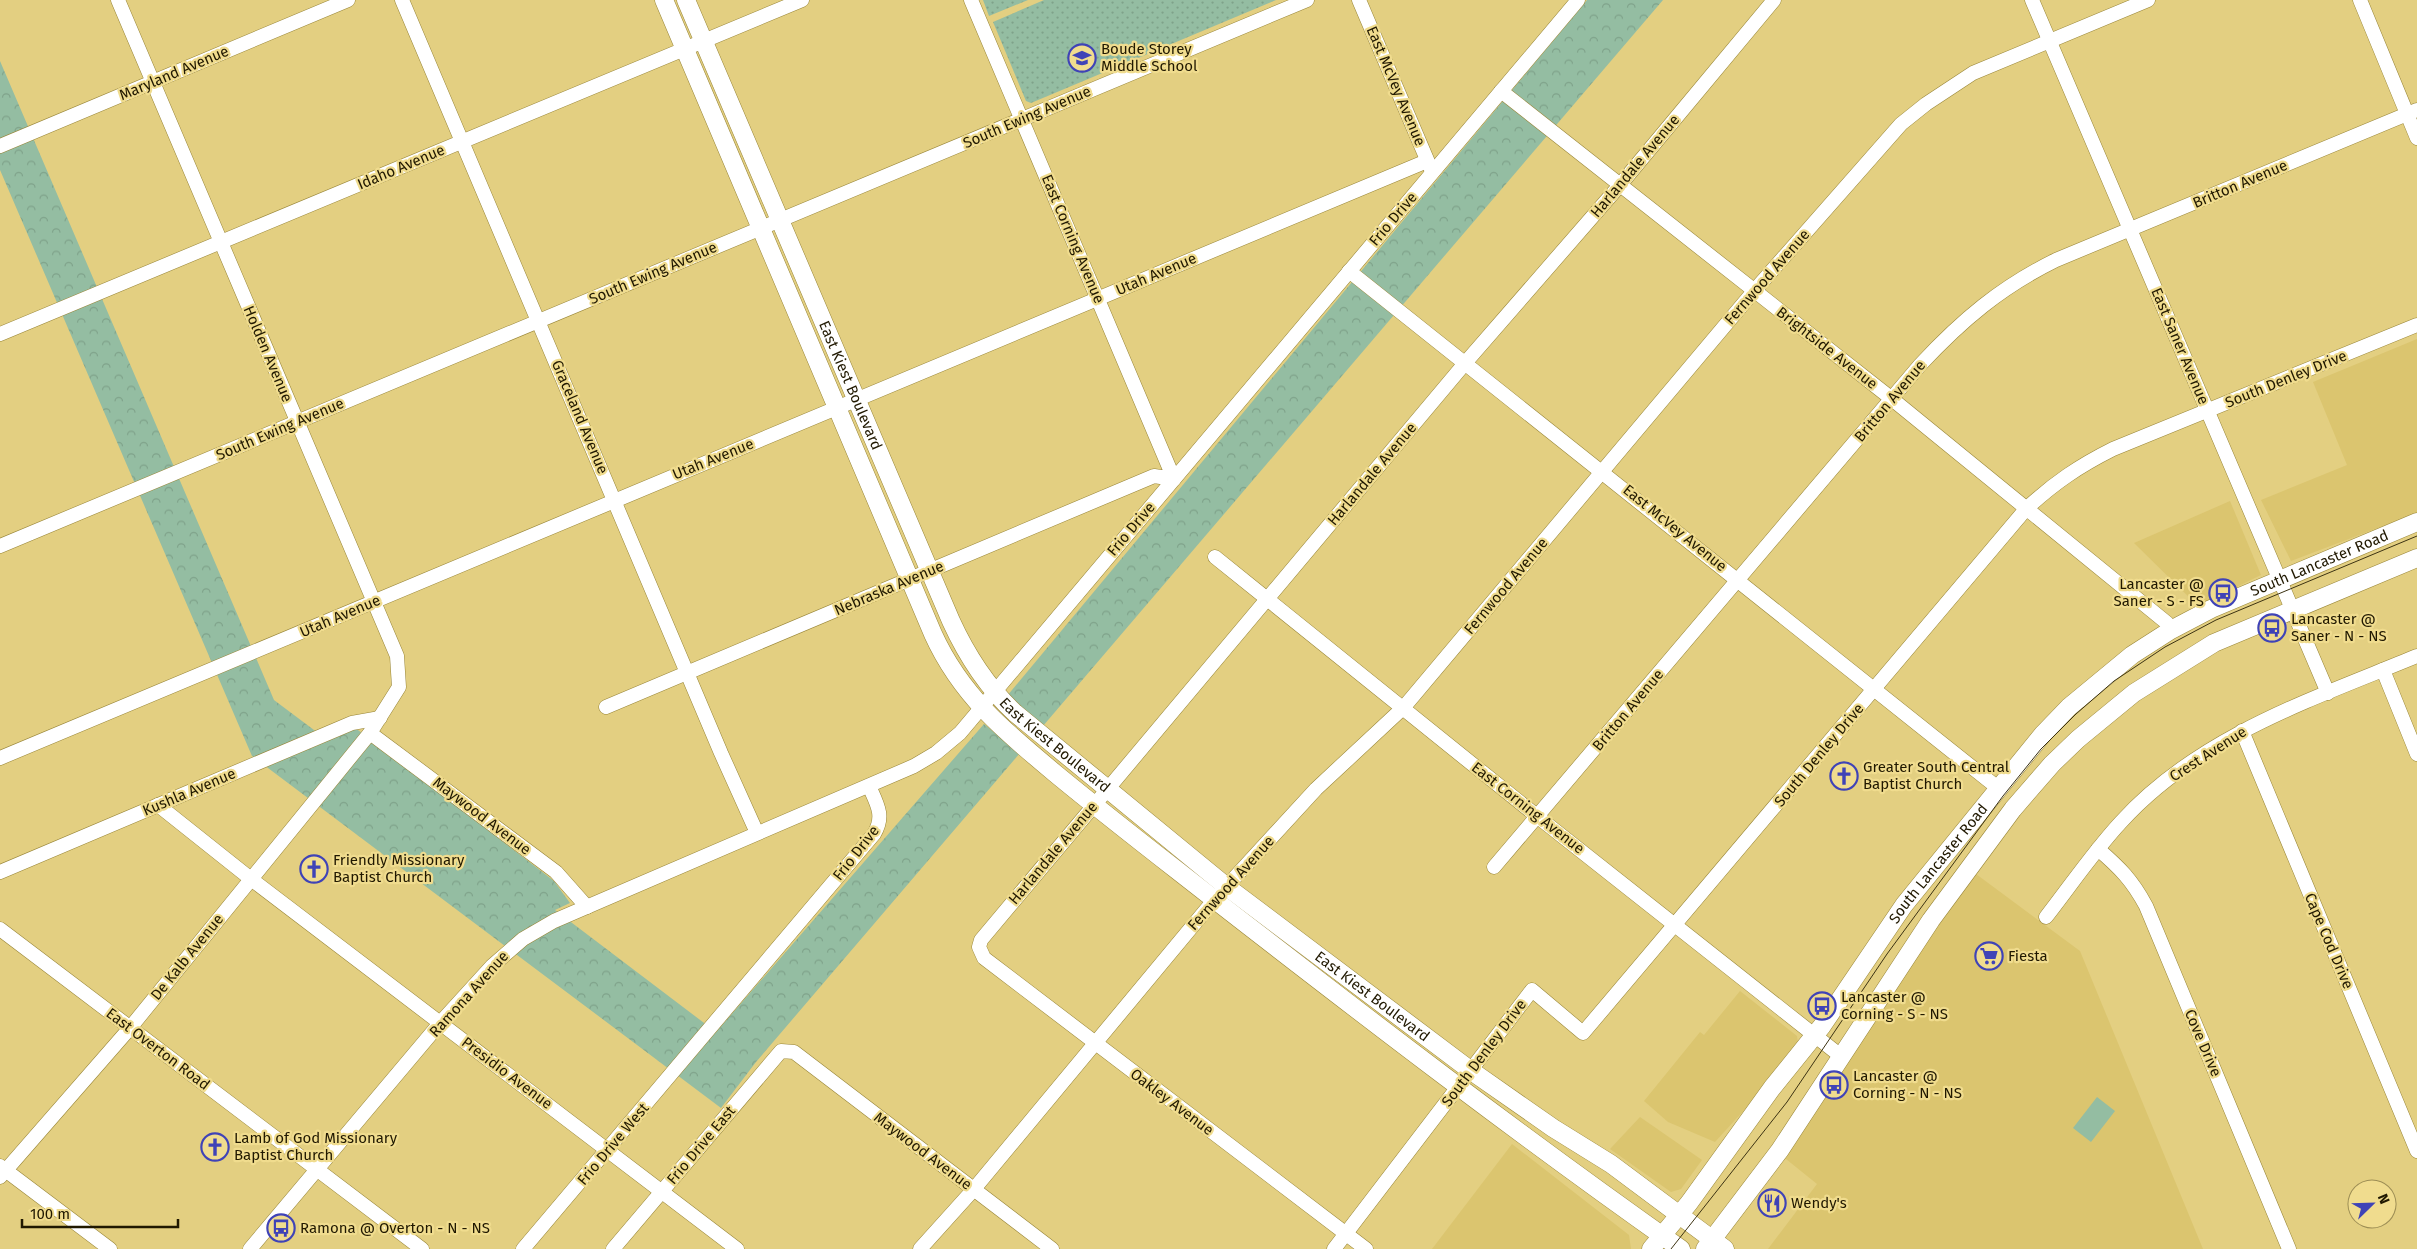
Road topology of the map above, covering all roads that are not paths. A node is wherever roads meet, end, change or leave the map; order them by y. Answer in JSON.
{"nodes":[{"id":1,"x":118,"y":0,"type":"edge"},
{"id":2,"x":348,"y":0,"type":"edge"},
{"id":3,"x":402,"y":0,"type":"edge"},
{"id":4,"x":664,"y":0,"type":"edge"},
{"id":5,"x":686,"y":0,"type":"edge"},
{"id":6,"x":802,"y":0,"type":"edge"},
{"id":7,"x":971,"y":0,"type":"edge"},
{"id":8,"x":1307,"y":0,"type":"edge"},
{"id":9,"x":1359,"y":0,"type":"edge"},
{"id":10,"x":1578,"y":0,"type":"edge"},
{"id":11,"x":1774,"y":0,"type":"edge"},
{"id":12,"x":2032,"y":0,"type":"edge"},
{"id":13,"x":2148,"y":0,"type":"edge"},
{"id":14,"x":2360,"y":0,"type":"edge"},
{"id":15,"x":2048,"y":40,"type":"junction"},
{"id":16,"x":704,"y":42,"type":"junction"},
{"id":17,"x":685,"y":50,"type":"junction"},
{"id":18,"x":153,"y":82,"type":"junction"},
{"id":19,"x":1501,"y":92,"type":"junction"},
{"id":20,"x":2412,"y":112,"type":"edge"},
{"id":21,"x":1022,"y":120,"type":"junction"},
{"id":22,"x":2417,"y":138,"type":"edge"},
{"id":23,"x":462,"y":141,"type":"junction"},
{"id":24,"x":0,"y":146,"type":"edge"},
{"id":25,"x":1430,"y":167,"type":"junction"},
{"id":26,"x":1620,"y":185,"type":"junction"},
{"id":27,"x":780,"y":220,"type":"junction"},
{"id":28,"x":761,"y":228,"type":"junction"},
{"id":29,"x":2130,"y":230,"type":"junction"},
{"id":30,"x":220,"y":242,"type":"junction"},
{"id":31,"x":1350,"y":271,"type":"junction"},
{"id":32,"x":1754,"y":292,"type":"junction"},
{"id":33,"x":1099,"y":298,"type":"junction"},
{"id":34,"x":538,"y":321,"type":"junction"},
{"id":35,"x":2417,"y":324,"type":"edge"},
{"id":36,"x":0,"y":334,"type":"edge"},
{"id":37,"x":1466,"y":362,"type":"junction"},
{"id":38,"x":1892,"y":399,"type":"junction"},
{"id":39,"x":856,"y":400,"type":"junction"},
{"id":40,"x":837,"y":408,"type":"junction"},
{"id":41,"x":2207,"y":412,"type":"junction"},
{"id":42,"x":296,"y":422,"type":"junction"},
{"id":43,"x":1602,"y":470,"type":"junction"},
{"id":44,"x":1174,"y":478,"type":"junction"},
{"id":45,"x":615,"y":499,"type":"junction"},
{"id":46,"x":2026,"y":509,"type":"junction"},
{"id":47,"x":2417,"y":522,"type":"edge"},
{"id":48,"x":0,"y":546,"type":"edge"},
{"id":49,"x":1215,"y":557,"type":"dead end"},
{"id":50,"x":2417,"y":558,"type":"edge"},
{"id":51,"x":929,"y":571,"type":"junction"},
{"id":52,"x":910,"y":579,"type":"junction"},
{"id":53,"x":1739,"y":580,"type":"junction"},
{"id":54,"x":2280,"y":581,"type":"junction"},
{"id":55,"x":1267,"y":600,"type":"junction"},
{"id":56,"x":374,"y":601,"type":"junction"},
{"id":57,"x":2293,"y":610,"type":"junction"},
{"id":58,"x":2171,"y":630,"type":"junction"},
{"id":59,"x":2417,"y":656,"type":"edge"},
{"id":60,"x":2382,"y":670,"type":"junction"},
{"id":61,"x":689,"y":672,"type":"junction"},
{"id":62,"x":1875,"y":690,"type":"junction"},
{"id":63,"x":994,"y":692,"type":"junction"},
{"id":64,"x":2328,"y":693,"type":"junction"},
{"id":65,"x":1404,"y":707,"type":"junction"},
{"id":66,"x":606,"y":708,"type":"dead end"},
{"id":67,"x":981,"y":708,"type":"junction"},
{"id":68,"x":380,"y":718,"type":"junction"},
{"id":69,"x":2242,"y":731,"type":"junction"},
{"id":70,"x":370,"y":733,"type":"junction"},
{"id":71,"x":2417,"y":754,"type":"edge"},
{"id":72,"x":0,"y":758,"type":"edge"},
{"id":73,"x":869,"y":786,"type":"junction"},
{"id":74,"x":1998,"y":788,"type":"junction"},
{"id":75,"x":1107,"y":789,"type":"junction"},
{"id":76,"x":158,"y":805,"type":"junction"},
{"id":77,"x":1093,"y":805,"type":"junction"},
{"id":78,"x":1538,"y":816,"type":"junction"},
{"id":79,"x":757,"y":833,"type":"junction"},
{"id":80,"x":2098,"y":849,"type":"junction"},
{"id":81,"x":1494,"y":867,"type":"dead end"},
{"id":82,"x":0,"y":872,"type":"edge"},
{"id":83,"x":251,"y":879,"type":"junction"},
{"id":84,"x":1221,"y":893,"type":"junction"},
{"id":85,"x":587,"y":906,"type":"junction"},
{"id":86,"x":2046,"y":917,"type":"dead end"},
{"id":87,"x":1675,"y":925,"type":"junction"},
{"id":88,"x":0,"y":929,"type":"edge"},
{"id":89,"x":980,"y":953,"type":"joint"},
{"id":90,"x":441,"y":1022,"type":"junction"},
{"id":91,"x":130,"y":1028,"type":"junction"},
{"id":92,"x":1815,"y":1036,"type":"junction"},
{"id":93,"x":702,"y":1039,"type":"joint"},
{"id":94,"x":1094,"y":1043,"type":"junction"},
{"id":95,"x":794,"y":1052,"type":"joint"},
{"id":96,"x":1842,"y":1056,"type":"junction"},
{"id":97,"x":1470,"y":1070,"type":"junction"},
{"id":98,"x":1458,"y":1088,"type":"junction"},
{"id":99,"x":608,"y":1150,"type":"junction"},
{"id":100,"x":2417,"y":1150,"type":"edge"},
{"id":101,"x":316,"y":1170,"type":"junction"},
{"id":102,"x":2,"y":1171,"type":"edge"},
{"id":103,"x":974,"y":1189,"type":"junction"},
{"id":104,"x":662,"y":1191,"type":"junction"},
{"id":105,"x":1680,"y":1214,"type":"junction"},
{"id":106,"x":1346,"y":1234,"type":"junction"},
{"id":107,"x":1657,"y":1242,"type":"edge"},
{"id":108,"x":1714,"y":1246,"type":"edge"},
{"id":109,"x":110,"y":1249,"type":"edge"},
{"id":110,"x":250,"y":1249,"type":"edge"},
{"id":111,"x":422,"y":1249,"type":"edge"},
{"id":112,"x":524,"y":1249,"type":"edge"},
{"id":113,"x":613,"y":1249,"type":"edge"},
{"id":114,"x":737,"y":1249,"type":"edge"},
{"id":115,"x":920,"y":1249,"type":"edge"},
{"id":116,"x":1052,"y":1249,"type":"edge"},
{"id":117,"x":1334,"y":1249,"type":"edge"},
{"id":118,"x":1366,"y":1249,"type":"edge"},
{"id":119,"x":1681,"y":1249,"type":"edge"},
{"id":120,"x":2289,"y":1249,"type":"edge"}],
"edges":[{"from":1,"to":18,"type":"street","name":"Holden Avenue"},
{"from":2,"to":18,"type":"street","name":"Maryland Avenue"},
{"from":3,"to":23,"type":"street","name":"Graceland Avenue"},
{"from":4,"to":17,"type":"main road","name":"East Kiest Boulevard"},
{"from":5,"to":16,"type":"main road","name":"East Kiest Boulevard"},
{"from":6,"to":16,"type":"street","name":"Idaho Avenue"},
{"from":7,"to":21,"type":"street","name":"East Corning Avenue"},
{"from":8,"to":21,"type":"street","name":"South Ewing Avenue"},
{"from":9,"to":25,"type":"street","name":"East McVey Avenue"},
{"from":10,"to":19,"type":"street","name":"Frio Drive"},
{"from":11,"to":26,"type":"street","name":"Harlandale Avenue"},
{"from":12,"to":15,"type":"street","name":"East Saner Avenue"},
{"from":13,"to":15,"type":"street","name":"Fernwood Avenue"},
{"from":14,"to":20,"type":"street"},
{"from":15,"to":29,"type":"street","name":"East Saner Avenue"},
{"from":15,"to":32,"type":"street","name":"Fernwood Avenue"},
{"from":16,"to":17,"type":"street","name":"Idaho Avenue"},
{"from":16,"to":27,"type":"main road","name":"East Kiest Boulevard"},
{"from":17,"to":23,"type":"street","name":"Idaho Avenue"},
{"from":17,"to":28,"type":"main road","name":"East Kiest Boulevard"},
{"from":18,"to":24,"type":"street","name":"Maryland Avenue"},
{"from":18,"to":30,"type":"street","name":"Holden Avenue"},
{"from":19,"to":25,"type":"street","name":"Frio Drive"},
{"from":19,"to":26,"type":"street","name":"Brightside Avenue"},
{"from":20,"to":22,"type":"street"},
{"from":20,"to":29,"type":"street","name":"Britton Avenue"},
{"from":21,"to":27,"type":"street","name":"South Ewing Avenue"},
{"from":21,"to":33,"type":"street","name":"East Corning Avenue"},
{"from":23,"to":30,"type":"street","name":"Idaho Avenue"},
{"from":23,"to":34,"type":"street","name":"Graceland Avenue"},
{"from":25,"to":31,"type":"street","name":"Frio Drive"},
{"from":25,"to":33,"type":"street","name":"Utah Avenue"},
{"from":26,"to":32,"type":"street","name":"Brightside Avenue"},
{"from":26,"to":37,"type":"street","name":"Harlandale Avenue"},
{"from":27,"to":28,"type":"street","name":"South Ewing Avenue"},
{"from":27,"to":39,"type":"main road","name":"East Kiest Boulevard"},
{"from":28,"to":34,"type":"street","name":"South Ewing Avenue"},
{"from":28,"to":40,"type":"main road","name":"East Kiest Boulevard"},
{"from":29,"to":38,"type":"street","name":"Britton Avenue"},
{"from":29,"to":41,"type":"street","name":"East Saner Avenue"},
{"from":30,"to":36,"type":"street","name":"Idaho Avenue"},
{"from":30,"to":42,"type":"street","name":"Holden Avenue"},
{"from":31,"to":37,"type":"street","name":"East McVey Avenue"},
{"from":31,"to":44,"type":"street","name":"Frio Drive"},
{"from":32,"to":38,"type":"street","name":"Brightside Avenue"},
{"from":32,"to":43,"type":"street","name":"Fernwood Avenue"},
{"from":33,"to":39,"type":"street","name":"Utah Avenue"},
{"from":33,"to":44,"type":"street","name":"East Corning Avenue"},
{"from":34,"to":42,"type":"street","name":"South Ewing Avenue"},
{"from":34,"to":45,"type":"street","name":"Graceland Avenue"},
{"from":35,"to":41,"type":"street","name":"South Denley Drive"},
{"from":37,"to":43,"type":"street","name":"East McVey Avenue"},
{"from":37,"to":55,"type":"street","name":"Harlandale Avenue"},
{"from":38,"to":46,"type":"street","name":"Brightside Avenue"},
{"from":38,"to":53,"type":"street","name":"Britton Avenue"},
{"from":39,"to":40,"type":"street","name":"Utah Avenue"},
{"from":39,"to":51,"type":"main road","name":"East Kiest Boulevard"},
{"from":40,"to":45,"type":"street","name":"Utah Avenue"},
{"from":40,"to":52,"type":"main road","name":"East Kiest Boulevard"},
{"from":41,"to":46,"type":"street","name":"South Denley Drive"},
{"from":41,"to":54,"type":"street","name":"East Saner Avenue"},
{"from":42,"to":48,"type":"street","name":"South Ewing Avenue"},
{"from":42,"to":56,"type":"street","name":"Holden Avenue"},
{"from":43,"to":53,"type":"street","name":"East McVey Avenue"},
{"from":43,"to":65,"type":"street","name":"Fernwood Avenue"},
{"from":44,"to":51,"type":"street","name":"Nebraska Avenue"},
{"from":44,"to":63,"type":"street","name":"Frio Drive"},
{"from":45,"to":56,"type":"street","name":"Utah Avenue"},
{"from":45,"to":61,"type":"street","name":"Graceland Avenue"},
{"from":46,"to":58,"type":"street","name":"Brightside Avenue"},
{"from":46,"to":62,"type":"street","name":"South Denley Drive"},
{"from":47,"to":54,"type":"main road","name":"South Lancaster Road"},
{"from":49,"to":55,"type":"street","name":"East Corning Avenue"},
{"from":50,"to":57,"type":"main road","name":"South Lancaster Road"},
{"from":51,"to":52,"type":"street","name":"Nebraska Avenue"},
{"from":51,"to":63,"type":"main road","name":"East Kiest Boulevard"},
{"from":52,"to":61,"type":"street","name":"Nebraska Avenue"},
{"from":52,"to":67,"type":"main road","name":"East Kiest Boulevard"},
{"from":53,"to":62,"type":"street","name":"East McVey Avenue"},
{"from":53,"to":78,"type":"street","name":"Britton Avenue"},
{"from":54,"to":57,"type":"street","name":"East Saner Avenue"},
{"from":54,"to":58,"type":"main road","name":"South Lancaster Road"},
{"from":55,"to":65,"type":"street","name":"East Corning Avenue"},
{"from":55,"to":75,"type":"street","name":"Harlandale Avenue"},
{"from":56,"to":68,"type":"street","name":"Holden Avenue"},
{"from":56,"to":72,"type":"street","name":"Utah Avenue"},
{"from":57,"to":64,"type":"street","name":"East Saner Avenue"},
{"from":57,"to":96,"type":"main road","name":"South Lancaster Road"},
{"from":58,"to":74,"type":"main road","name":"South Lancaster Road"},
{"from":59,"to":60,"type":"street","name":"Crest Avenue"},
{"from":60,"to":64,"type":"street","name":"Crest Avenue"},
{"from":60,"to":71,"type":"street"},
{"from":61,"to":66,"type":"street","name":"Nebraska Avenue"},
{"from":61,"to":79,"type":"street","name":"Graceland Avenue"},
{"from":62,"to":74,"type":"street","name":"East McVey Avenue"},
{"from":62,"to":87,"type":"street","name":"South Denley Drive"},
{"from":63,"to":67,"type":"street","name":"Frio Drive"},
{"from":63,"to":75,"type":"main road","name":"East Kiest Boulevard"},
{"from":64,"to":69,"type":"street","name":"Crest Avenue"},
{"from":65,"to":78,"type":"street","name":"East Corning Avenue"},
{"from":65,"to":84,"type":"street","name":"Fernwood Avenue"},
{"from":67,"to":73,"type":"street","name":"Frio Drive"},
{"from":67,"to":77,"type":"main road","name":"East Kiest Boulevard"},
{"from":68,"to":70,"type":"street","name":"Holden Avenue"},
{"from":68,"to":76,"type":"street","name":"Kushla Avenue"},
{"from":69,"to":80,"type":"street","name":"Crest Avenue"},
{"from":69,"to":100,"type":"street","name":"Cape Cod Drive"},
{"from":70,"to":83,"type":"street","name":"De Kalb Avenue"},
{"from":70,"to":85,"type":"street","name":"Maywood Avenue"},
{"from":73,"to":79,"type":"street","name":"Ramona Avenue"},
{"from":73,"to":93,"type":"street","name":"Frio Drive"},
{"from":74,"to":92,"type":"main road","name":"South Lancaster Road"},
{"from":75,"to":77,"type":"street","name":"Harlandale Avenue"},
{"from":75,"to":84,"type":"main road","name":"East Kiest Boulevard"},
{"from":76,"to":82,"type":"street","name":"Kushla Avenue"},
{"from":76,"to":83,"type":"street","name":"Presidio Avenue"},
{"from":77,"to":84,"type":"main road","name":"East Kiest Boulevard"},
{"from":77,"to":89,"type":"street","name":"Harlandale Avenue"},
{"from":78,"to":81,"type":"street","name":"Britton Avenue"},
{"from":78,"to":87,"type":"street","name":"East Corning Avenue"},
{"from":79,"to":85,"type":"street","name":"Ramona Avenue"},
{"from":80,"to":86,"type":"street","name":"Crest Avenue"},
{"from":80,"to":120,"type":"street","name":"Cove Drive"},
{"from":83,"to":90,"type":"street","name":"Presidio Avenue"},
{"from":83,"to":91,"type":"street","name":"De Kalb Avenue"},
{"from":84,"to":94,"type":"street","name":"Fernwood Avenue"},
{"from":84,"to":97,"type":"main road","name":"East Kiest Boulevard"},
{"from":84,"to":98,"type":"main road","name":"East Kiest Boulevard"},
{"from":85,"to":90,"type":"street","name":"Ramona Avenue"},
{"from":87,"to":92,"type":"street","name":"East Corning Avenue"},
{"from":87,"to":97,"type":"street","name":"South Denley Drive"},
{"from":88,"to":91,"type":"street","name":"East Overton Road"},
{"from":89,"to":94,"type":"street","name":"Oakley Avenue"},
{"from":90,"to":99,"type":"street","name":"Presidio Avenue"},
{"from":90,"to":101,"type":"street","name":"Ramona Avenue"},
{"from":91,"to":101,"type":"street","name":"East Overton Road"},
{"from":91,"to":102,"type":"street","name":"De Kalb Avenue"},
{"from":92,"to":96,"type":"street","name":"East Corning Avenue"},
{"from":92,"to":105,"type":"main road","name":"South Lancaster Road"},
{"from":93,"to":99,"type":"street","name":"Frio Drive West"},
{"from":94,"to":103,"type":"street","name":"Fernwood Avenue"},
{"from":94,"to":106,"type":"street","name":"Oakley Avenue"},
{"from":95,"to":103,"type":"street","name":"Maywood Avenue"},
{"from":95,"to":104,"type":"street","name":"Frio Drive East"},
{"from":96,"to":108,"type":"main road","name":"South Lancaster Road"},
{"from":97,"to":98,"type":"street","name":"South Denley Drive"},
{"from":97,"to":105,"type":"main road","name":"East Kiest Boulevard"},
{"from":98,"to":106,"type":"street","name":"South Denley Drive"},
{"from":98,"to":107,"type":"main road","name":"East Kiest Boulevard"},
{"from":99,"to":104,"type":"street","name":"Presidio Avenue"},
{"from":99,"to":112,"type":"street","name":"Frio Drive West"},
{"from":101,"to":110,"type":"street","name":"Ramona Avenue"},
{"from":101,"to":111,"type":"street","name":"East Overton Road"},
{"from":102,"to":109,"type":"street"},
{"from":103,"to":115,"type":"street","name":"Fernwood Avenue"},
{"from":103,"to":116,"type":"street","name":"Maywood Avenue"},
{"from":104,"to":113,"type":"street","name":"Frio Drive East"},
{"from":104,"to":114,"type":"street","name":"Presidio Avenue"},
{"from":105,"to":107,"type":"main road","name":"South Lancaster Road"},
{"from":105,"to":108,"type":"main road","name":"East Kiest Boulevard"},
{"from":106,"to":117,"type":"street","name":"South Denley Drive"},
{"from":106,"to":118,"type":"street","name":"Oakley Avenue"},
{"from":107,"to":119,"type":"main road","name":"East Kiest Boulevard"}]}
